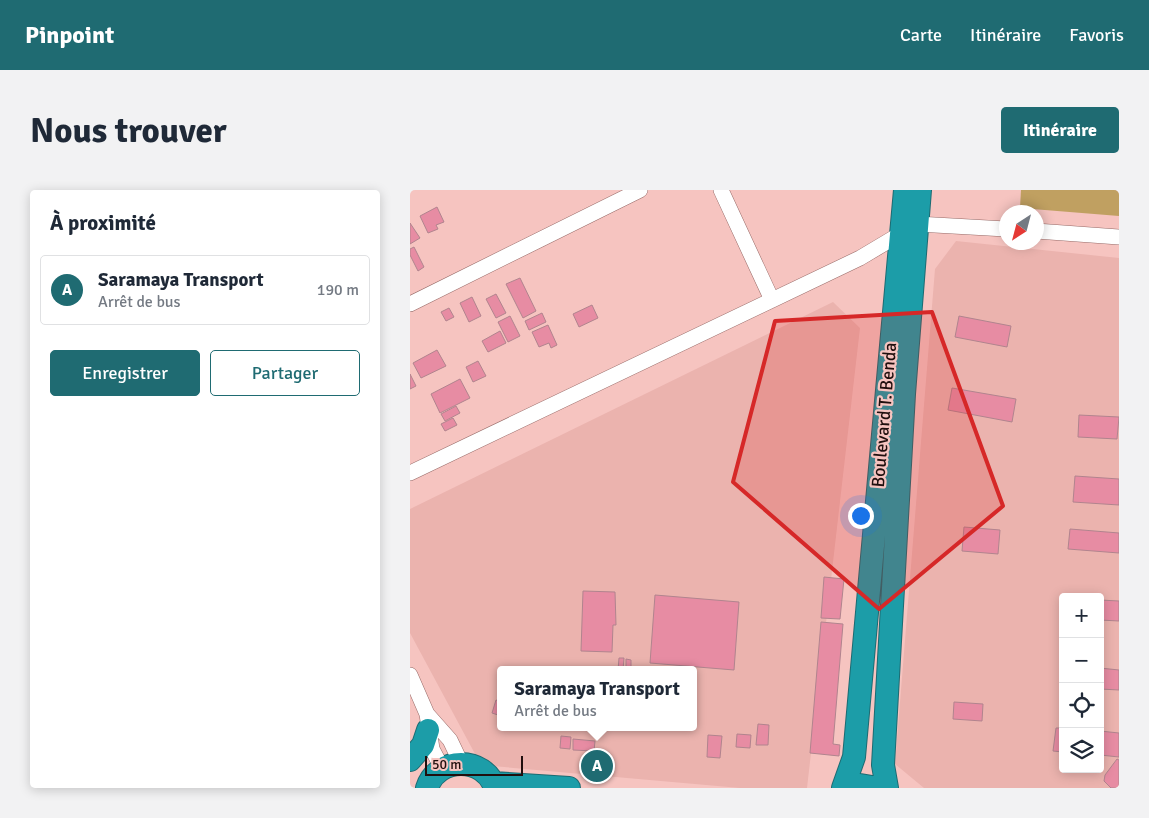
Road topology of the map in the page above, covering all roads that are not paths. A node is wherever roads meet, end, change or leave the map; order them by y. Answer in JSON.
{"nodes":[{"id":1,"x":640,"y":190,"type":"edge"},
{"id":2,"x":721,"y":190,"type":"edge"},
{"id":3,"x":905,"y":190,"type":"edge"},
{"id":4,"x":920,"y":190,"type":"edge"},
{"id":5,"x":909,"y":229,"type":"junction"},
{"id":6,"x":999,"y":229,"type":"edge"},
{"id":7,"x":1044,"y":232,"type":"edge"},
{"id":8,"x":1119,"y":237,"type":"edge"},
{"id":9,"x":772,"y":300,"type":"junction"},
{"id":10,"x":410,"y":304,"type":"edge"},
{"id":11,"x":410,"y":472,"type":"edge"},
{"id":12,"x":410,"y":674,"type":"edge"},
{"id":13,"x":427,"y":722,"type":"junction"},
{"id":14,"x":410,"y":760,"type":"edge"},
{"id":15,"x":410,"y":773,"type":"edge"},
{"id":16,"x":441,"y":774,"type":"edge"},
{"id":17,"x":494,"y":786,"type":"edge"},
{"id":18,"x":569,"y":788,"type":"edge"},
{"id":19,"x":843,"y":788,"type":"edge"},
{"id":20,"x":848,"y":788,"type":"edge"},
{"id":21,"x":878,"y":788,"type":"edge"},
{"id":22,"x":887,"y":788,"type":"edge"}],
"edges":[{"from":1,"to":10,"type":"street"},
{"from":2,"to":9,"type":"street"},
{"from":3,"to":5,"type":"highway","name":"Boulevard T. Benda"},
{"from":4,"to":5,"type":"highway","name":"Boulevard T. Benda"},
{"from":5,"to":6,"type":"street"},
{"from":5,"to":9,"type":"street"},
{"from":5,"to":19,"type":"highway","name":"Boulevard T. Benda"},
{"from":5,"to":22,"type":"highway","name":"Boulevard T. Benda"},
{"from":7,"to":8,"type":"street"},
{"from":9,"to":11,"type":"street"},
{"from":12,"to":13,"type":"street"},
{"from":13,"to":14,"type":"highway"},
{"from":13,"to":16,"type":"street"},
{"from":15,"to":16,"type":"highway"},
{"from":16,"to":17,"type":"highway"},
{"from":17,"to":18,"type":"highway"},
{"from":20,"to":21,"type":"highway"}]}
